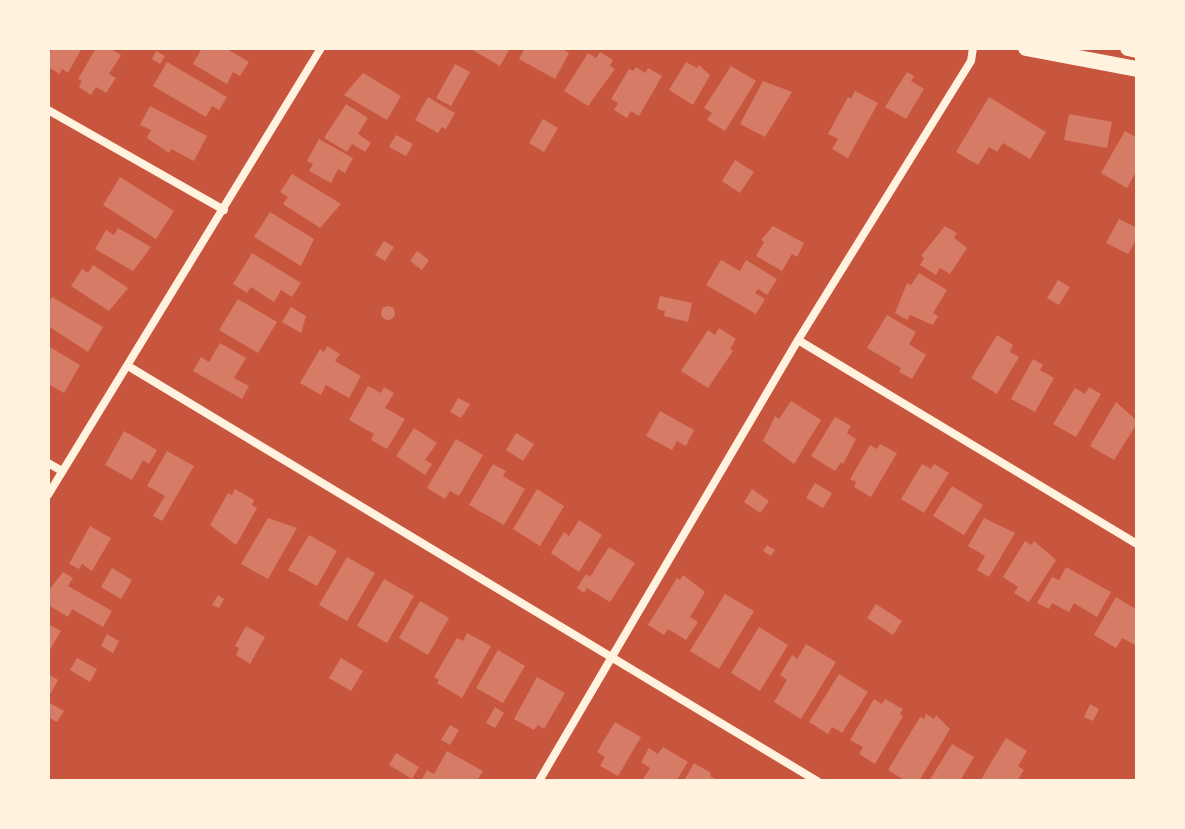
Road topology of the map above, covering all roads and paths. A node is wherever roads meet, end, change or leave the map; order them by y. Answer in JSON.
{"nodes":[{"id":1,"x":321,"y":48,"type":"edge"},
{"id":2,"x":973,"y":48,"type":"edge"},
{"id":3,"x":1026,"y":48,"type":"edge"},
{"id":4,"x":1128,"y":48,"type":"edge"},
{"id":5,"x":1137,"y":50,"type":"edge"},
{"id":6,"x":1137,"y":69,"type":"edge"},
{"id":7,"x":48,"y":110,"type":"edge"},
{"id":8,"x":224,"y":210,"type":"junction"},
{"id":9,"x":798,"y":340,"type":"junction"},
{"id":10,"x":128,"y":366,"type":"junction"},
{"id":11,"x":48,"y":463,"type":"edge"},
{"id":12,"x":62,"y":471,"type":"junction"},
{"id":13,"x":48,"y":495,"type":"edge"},
{"id":14,"x":1137,"y":544,"type":"edge"},
{"id":15,"x":612,"y":658,"type":"junction"},
{"id":16,"x":539,"y":781,"type":"edge"},
{"id":17,"x":817,"y":781,"type":"edge"}],
"edges":[{"from":1,"to":8,"type":"street"},
{"from":2,"to":9,"type":"street"},
{"from":3,"to":6,"type":"main road"},
{"from":4,"to":5,"type":"main road"},
{"from":7,"to":8,"type":"street"},
{"from":8,"to":10,"type":"street"},
{"from":9,"to":14,"type":"street"},
{"from":9,"to":15,"type":"street"},
{"from":10,"to":12,"type":"street"},
{"from":10,"to":15,"type":"street"},
{"from":11,"to":12,"type":"street"},
{"from":12,"to":13,"type":"street"},
{"from":15,"to":16,"type":"street"},
{"from":15,"to":17,"type":"street"}]}
